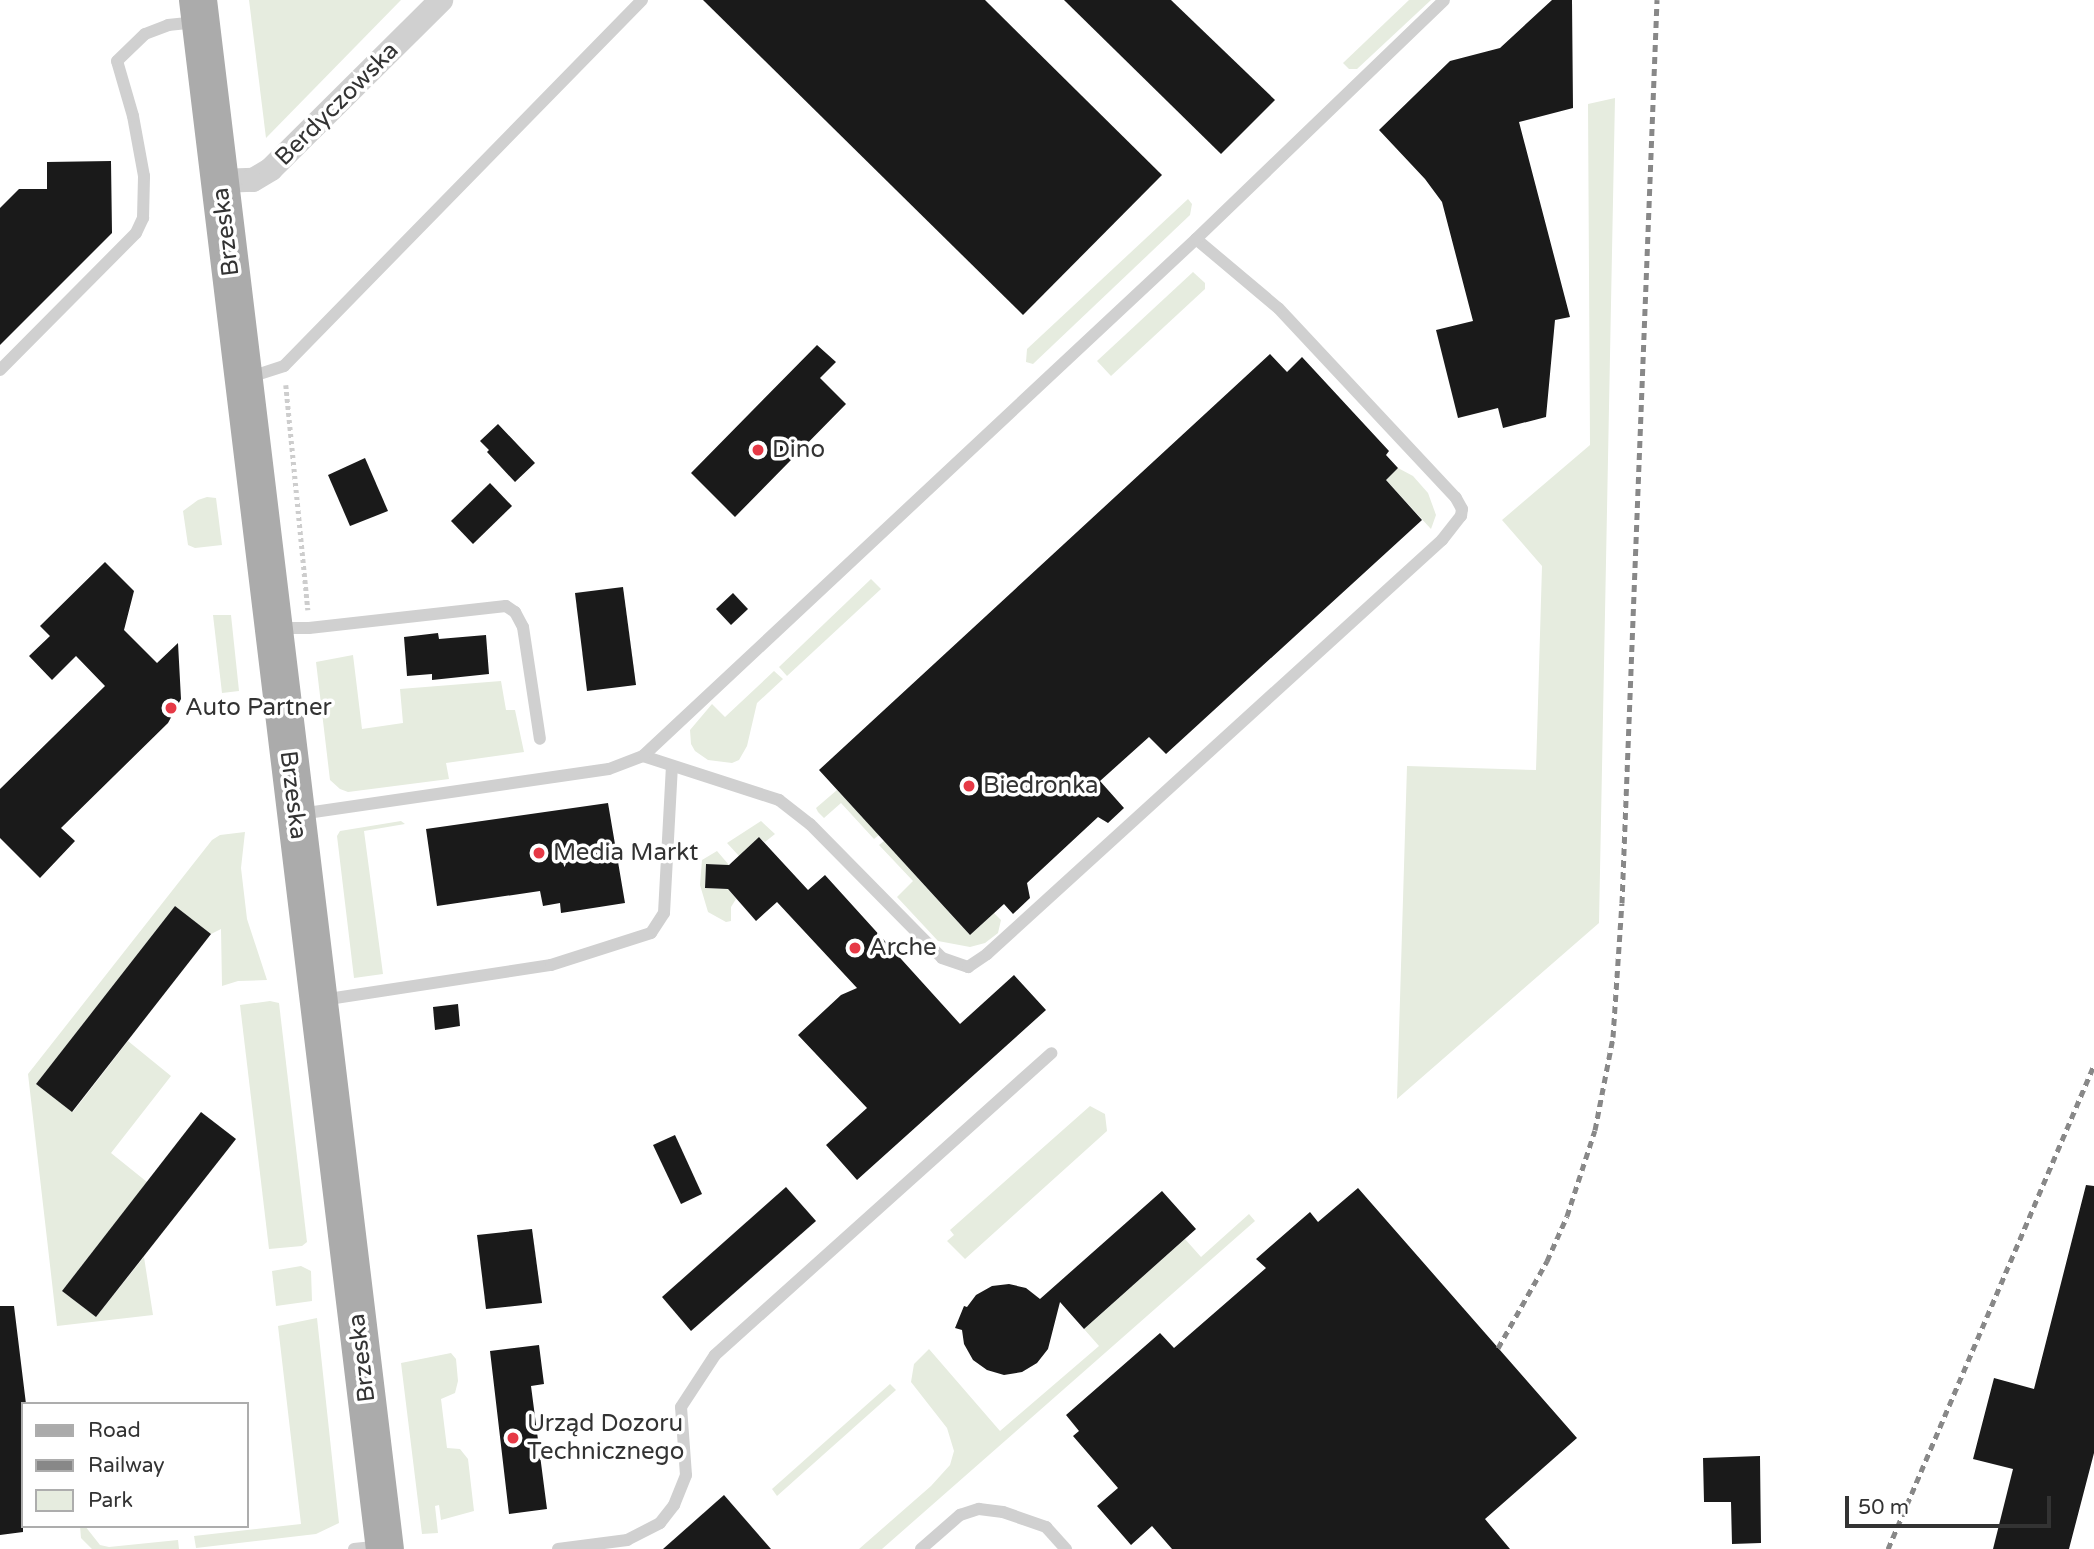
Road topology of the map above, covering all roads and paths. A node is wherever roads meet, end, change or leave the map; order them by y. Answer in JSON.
{"nodes":[{"id":1,"x":441,"y":0,"type":"edge"},
{"id":2,"x":642,"y":0,"type":"edge"},
{"id":3,"x":1444,"y":0,"type":"edge"},
{"id":4,"x":199,"y":11,"type":"edge"},
{"id":5,"x":220,"y":181,"type":"junction"},
{"id":6,"x":1196,"y":239,"type":"junction"},
{"id":7,"x":0,"y":370,"type":"edge"},
{"id":8,"x":244,"y":379,"type":"junction"},
{"id":9,"x":274,"y":628,"type":"junction"},
{"id":10,"x":540,"y":739,"type":"dead end"},
{"id":11,"x":643,"y":756,"type":"junction"},
{"id":12,"x":671,"y":766,"type":"junction"},
{"id":13,"x":296,"y":814,"type":"junction"},
{"id":14,"x":318,"y":1001,"type":"junction"},
{"id":15,"x":1051,"y":1054,"type":"dead end"},
{"id":16,"x":374,"y":1548,"type":"edge"},
{"id":17,"x":558,"y":1549,"type":"edge"},
{"id":18,"x":921,"y":1549,"type":"edge"},
{"id":19,"x":1066,"y":1549,"type":"edge"}],
"edges":[{"from":1,"to":5,"type":"street","name":"Berdyczowska"},
{"from":2,"to":8,"type":"lane"},
{"from":3,"to":6,"type":"lane"},
{"from":4,"to":5,"type":"main road","name":"Brzeska"},
{"from":4,"to":7,"type":"lane"},
{"from":5,"to":8,"type":"main road","name":"Brzeska"},
{"from":6,"to":11,"type":"lane"},
{"from":6,"to":12,"type":"lane"},
{"from":8,"to":9,"type":"main road","name":"Brzeska"},
{"from":9,"to":10,"type":"lane"},
{"from":9,"to":13,"type":"main road","name":"Brzeska"},
{"from":11,"to":12,"type":"lane"},
{"from":11,"to":13,"type":"lane"},
{"from":12,"to":14,"type":"lane"},
{"from":13,"to":14,"type":"main road","name":"Brzeska"},
{"from":14,"to":16,"type":"main road","name":"Brzeska"},
{"from":15,"to":17,"type":"lane"},
{"from":18,"to":19,"type":"lane"}]}
